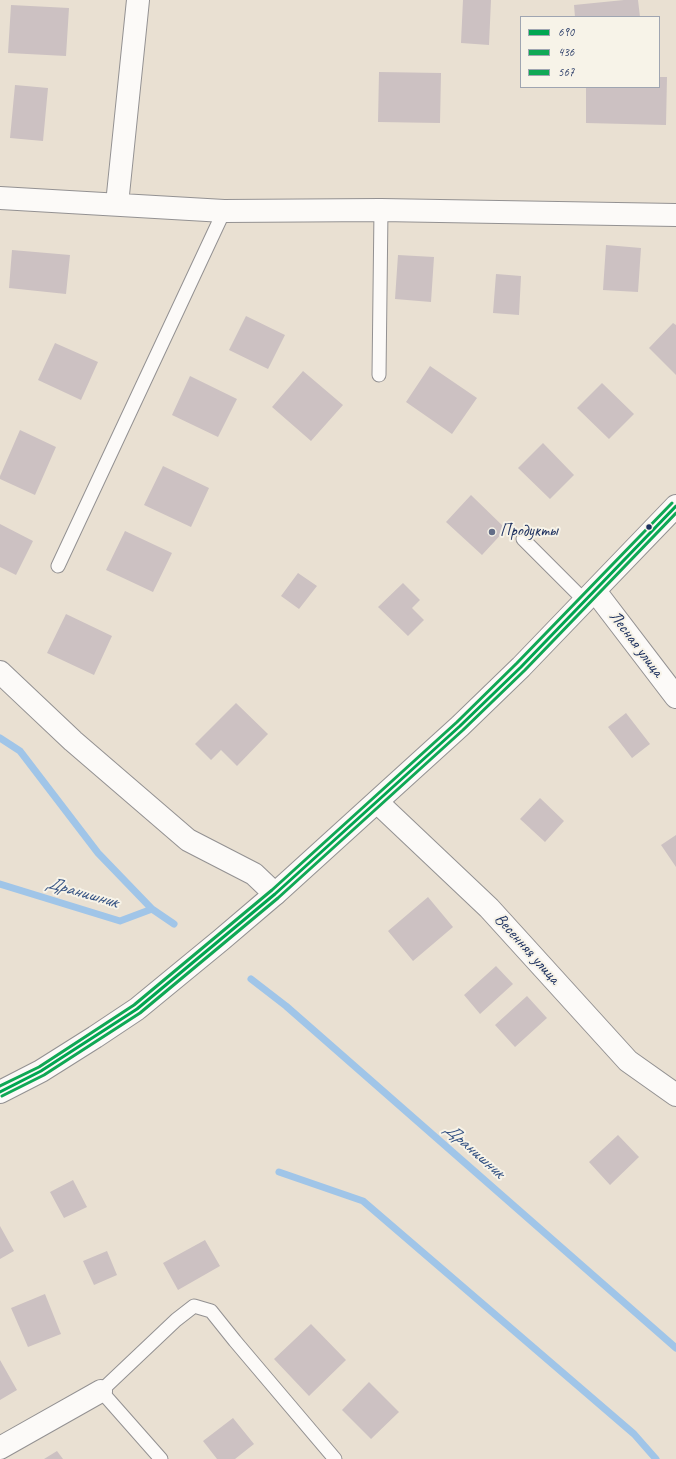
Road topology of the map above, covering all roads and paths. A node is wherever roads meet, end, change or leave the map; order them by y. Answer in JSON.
{"nodes":[{"id":1,"x":138,"y":0,"type":"edge"},
{"id":2,"x":0,"y":198,"type":"edge"},
{"id":3,"x":116,"y":204,"type":"junction"},
{"id":4,"x":381,"y":210,"type":"junction"},
{"id":5,"x":224,"y":211,"type":"junction"},
{"id":6,"x":676,"y":215,"type":"edge"},
{"id":7,"x":379,"y":375,"type":"dead end"},
{"id":8,"x":676,"y":506,"type":"edge"},
{"id":9,"x":523,"y":539,"type":"dead end"},
{"id":10,"x":58,"y":566,"type":"dead end"},
{"id":11,"x":590,"y":596,"type":"junction"},
{"id":12,"x":0,"y":672,"type":"edge"},
{"id":13,"x":676,"y":697,"type":"edge"},
{"id":14,"x":377,"y":802,"type":"junction"},
{"id":15,"x":275,"y":894,"type":"junction"},
{"id":16,"x":0,"y":1092,"type":"edge"},
{"id":17,"x":676,"y":1095,"type":"edge"},
{"id":18,"x":102,"y":1391,"type":"junction"},
{"id":19,"x":0,"y":1448,"type":"edge"},
{"id":20,"x":161,"y":1459,"type":"edge"},
{"id":21,"x":335,"y":1459,"type":"edge"}],
"edges":[{"from":1,"to":3,"type":"street"},
{"from":2,"to":3,"type":"street"},
{"from":3,"to":5,"type":"street"},
{"from":4,"to":5,"type":"street"},
{"from":4,"to":6,"type":"street"},
{"from":4,"to":7,"type":"lane"},
{"from":5,"to":10,"type":"lane"},
{"from":8,"to":11,"type":"street"},
{"from":9,"to":11,"type":"lane"},
{"from":11,"to":13,"type":"street","name":"Лесная улица"},
{"from":11,"to":14,"type":"street"},
{"from":12,"to":15,"type":"street"},
{"from":14,"to":15,"type":"street"},
{"from":14,"to":17,"type":"street","name":"Весенняя улица"},
{"from":15,"to":16,"type":"street"},
{"from":18,"to":19,"type":"street"},
{"from":18,"to":20,"type":"lane"},
{"from":18,"to":21,"type":"lane"}]}
